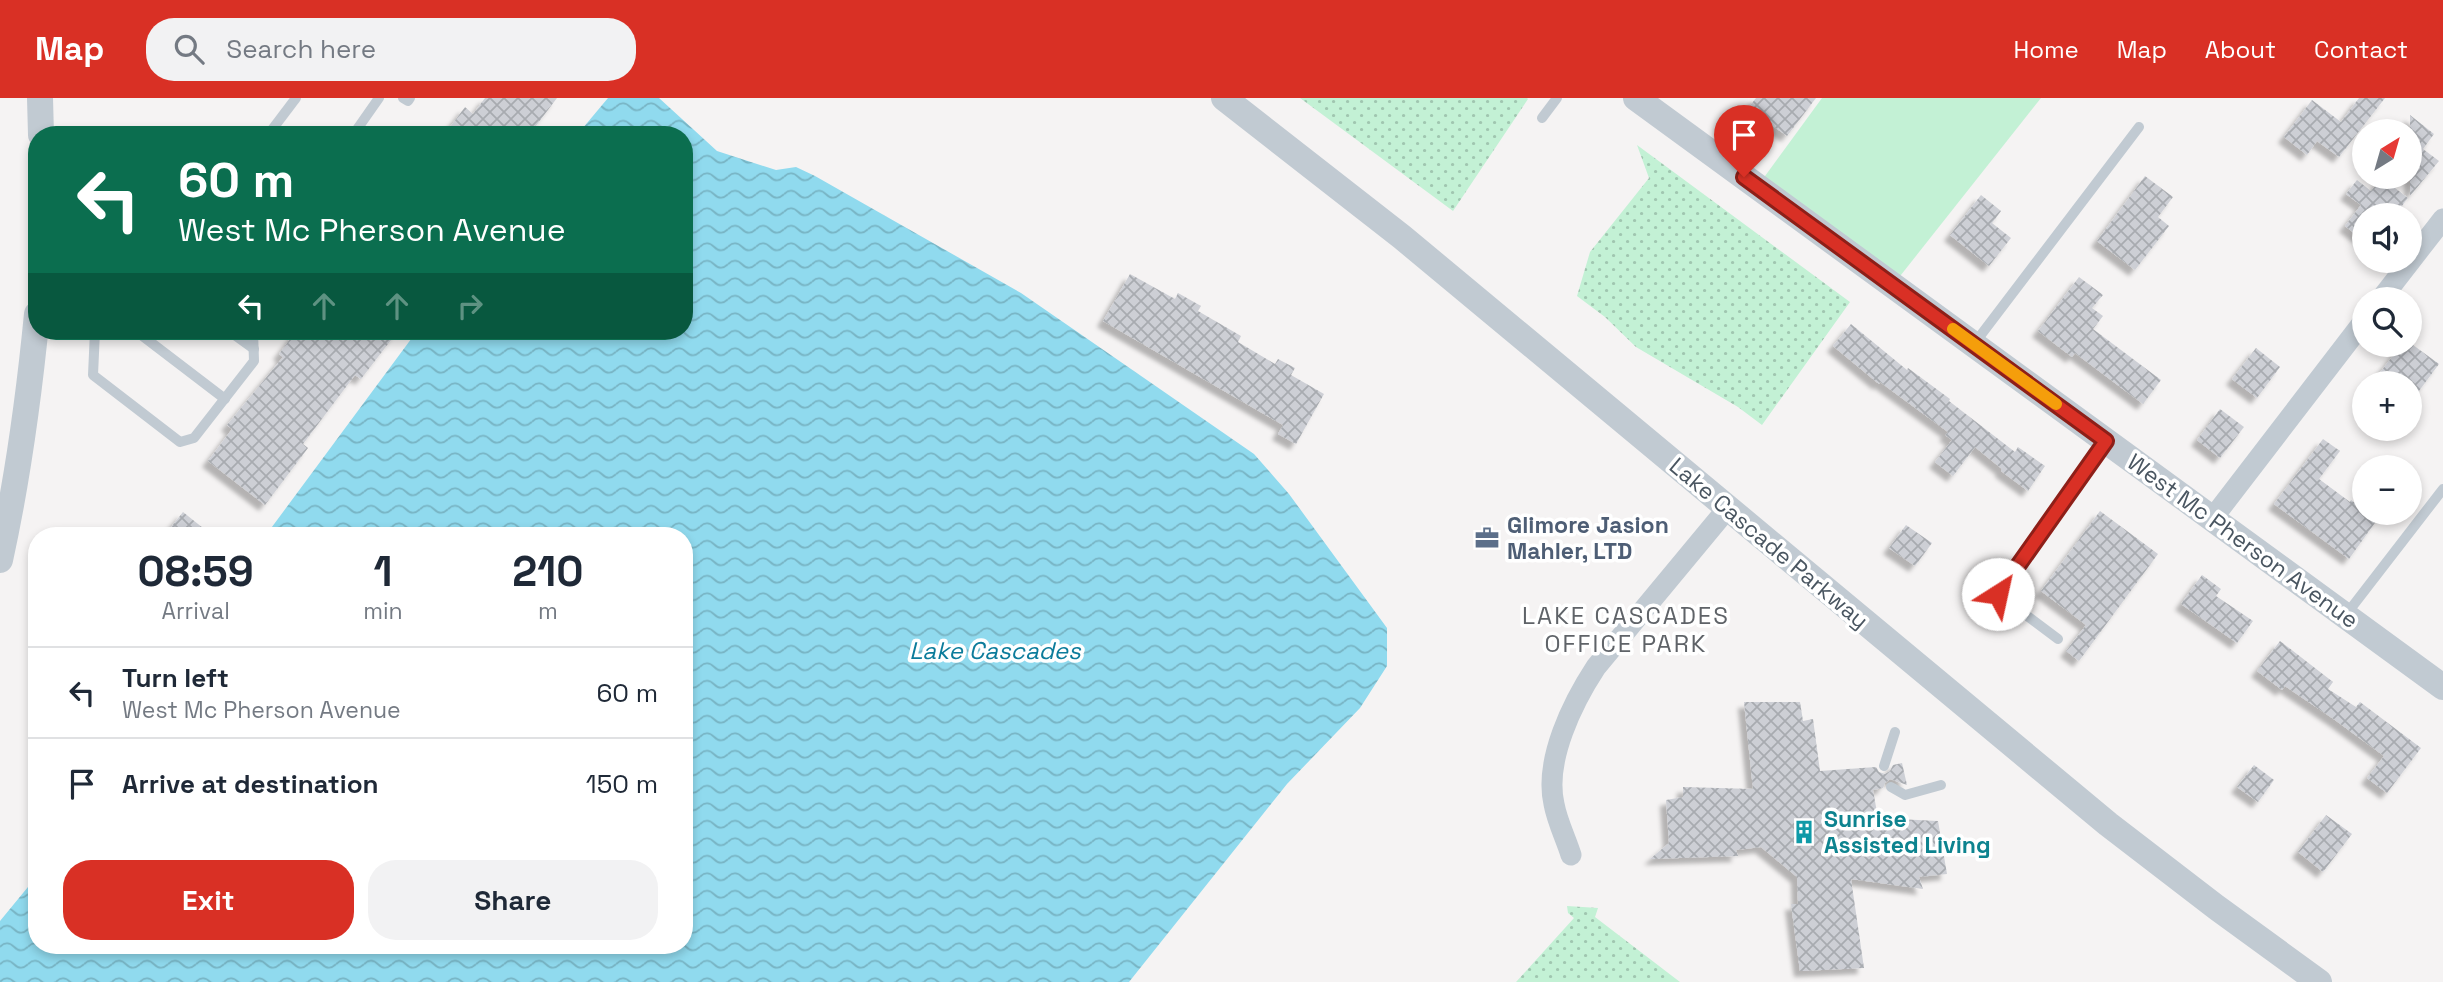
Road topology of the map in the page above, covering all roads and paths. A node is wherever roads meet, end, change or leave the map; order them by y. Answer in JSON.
{"nodes":[{"id":1,"x":40,"y":98,"type":"edge"},
{"id":2,"x":296,"y":98,"type":"edge"},
{"id":3,"x":379,"y":98,"type":"edge"},
{"id":4,"x":403,"y":98,"type":"edge"},
{"id":5,"x":410,"y":98,"type":"edge"},
{"id":6,"x":1224,"y":98,"type":"edge"},
{"id":7,"x":1557,"y":98,"type":"edge"},
{"id":8,"x":1636,"y":98,"type":"edge"},
{"id":9,"x":1542,"y":118,"type":"dead end"},
{"id":10,"x":41,"y":126,"type":"edge"},
{"id":11,"x":275,"y":126,"type":"edge"},
{"id":12,"x":359,"y":126,"type":"edge"},
{"id":13,"x":2139,"y":127,"type":"dead end"},
{"id":14,"x":2443,"y":219,"type":"edge"},
{"id":15,"x":2390,"y":287,"type":"edge"},
{"id":16,"x":2352,"y":337,"type":"edge"},
{"id":17,"x":35,"y":340,"type":"edge"},
{"id":18,"x":95,"y":340,"type":"edge"},
{"id":19,"x":148,"y":340,"type":"edge"},
{"id":20,"x":242,"y":340,"type":"edge"},
{"id":21,"x":254,"y":340,"type":"edge"},
{"id":22,"x":1975,"y":344,"type":"junction"},
{"id":23,"x":254,"y":349,"type":"junction"},
{"id":24,"x":225,"y":399,"type":"junction"},
{"id":25,"x":2106,"y":441,"type":"junction"},
{"id":26,"x":2443,"y":489,"type":"edge"},
{"id":27,"x":1727,"y":509,"type":"junction"},
{"id":28,"x":2212,"y":519,"type":"junction"},
{"id":29,"x":0,"y":559,"type":"edge"},
{"id":30,"x":2345,"y":616,"type":"junction"},
{"id":31,"x":2058,"y":639,"type":"dead end"},
{"id":32,"x":2443,"y":687,"type":"edge"},
{"id":33,"x":1895,"y":732,"type":"dead end"},
{"id":34,"x":1884,"y":766,"type":"dead end"},
{"id":35,"x":1941,"y":785,"type":"dead end"},
{"id":36,"x":1891,"y":787,"type":"dead end"},
{"id":37,"x":1572,"y":855,"type":"dead end"},
{"id":38,"x":2319,"y":982,"type":"edge"}],
"edges":[{"from":1,"to":10,"type":"street"},
{"from":2,"to":11,"type":"lane"},
{"from":3,"to":12,"type":"lane"},
{"from":4,"to":5,"type":"lane"},
{"from":6,"to":27,"type":"street","name":"Lake Cascade Parkway"},
{"from":7,"to":9,"type":"lane"},
{"from":8,"to":22,"type":"street","name":"West Mc Pherson Avenue"},
{"from":13,"to":22,"type":"lane"},
{"from":14,"to":15,"type":"street"},
{"from":16,"to":28,"type":"street"},
{"from":17,"to":29,"type":"street"},
{"from":18,"to":24,"type":"lane"},
{"from":19,"to":24,"type":"lane"},
{"from":20,"to":23,"type":"lane"},
{"from":21,"to":23,"type":"lane"},
{"from":22,"to":25,"type":"street","name":"West Mc Pherson Avenue"},
{"from":23,"to":24,"type":"lane"},
{"from":25,"to":28,"type":"street","name":"West Mc Pherson Avenue"},
{"from":25,"to":31,"type":"lane"},
{"from":26,"to":30,"type":"lane"},
{"from":27,"to":37,"type":"street"},
{"from":27,"to":38,"type":"street","name":"Lake Cascade Parkway"},
{"from":28,"to":30,"type":"street","name":"West Mc Pherson Avenue"},
{"from":30,"to":32,"type":"street","name":"West Mc Pherson Avenue"},
{"from":33,"to":34,"type":"lane"},
{"from":35,"to":36,"type":"lane"}]}
